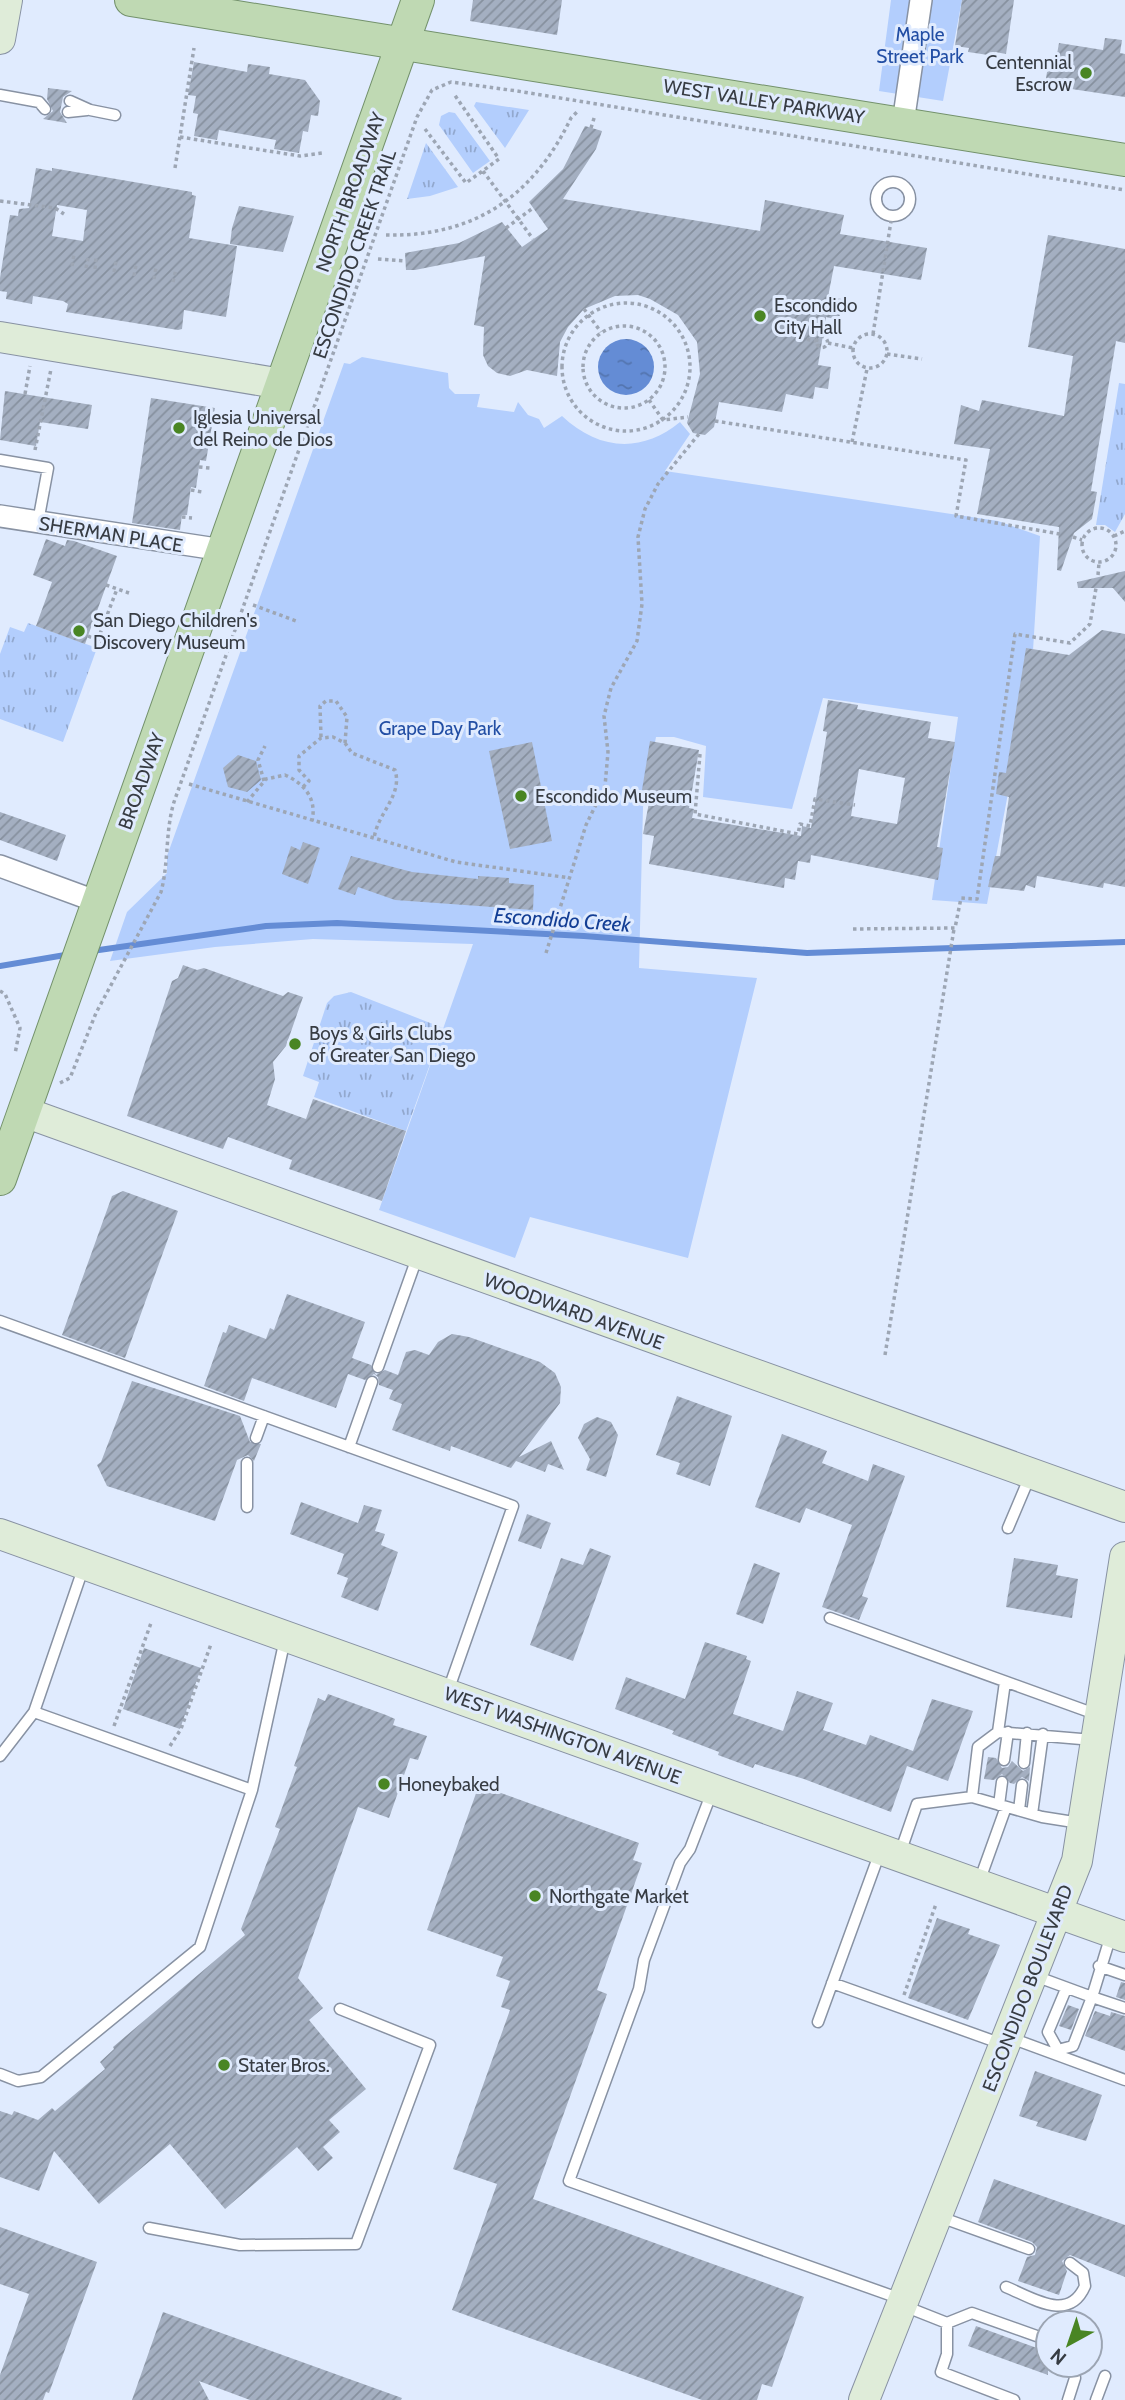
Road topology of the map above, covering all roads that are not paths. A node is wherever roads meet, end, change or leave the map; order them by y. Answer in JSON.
{"nodes":[{"id":1,"x":7,"y":0,"type":"edge"},
{"id":2,"x":131,"y":0,"type":"edge"},
{"id":3,"x":418,"y":0,"type":"edge"},
{"id":4,"x":921,"y":0,"type":"edge"},
{"id":5,"x":0,"y":39,"type":"edge"},
{"id":6,"x":403,"y":43,"type":"junction"},
{"id":7,"x":0,"y":95,"type":"edge"},
{"id":8,"x":43,"y":103,"type":"dead end"},
{"id":9,"x":69,"y":107,"type":"dead end"},
{"id":10,"x":116,"y":115,"type":"dead end"},
{"id":11,"x":903,"y":123,"type":"junction"},
{"id":12,"x":1125,"y":160,"type":"edge"},
{"id":13,"x":0,"y":337,"type":"edge"},
{"id":14,"x":282,"y":384,"type":"junction"},
{"id":15,"x":0,"y":460,"type":"edge"},
{"id":16,"x":0,"y":516,"type":"edge"},
{"id":17,"x":38,"y":523,"type":"junction"},
{"id":18,"x":223,"y":551,"type":"junction"},
{"id":19,"x":0,"y":866,"type":"edge"},
{"id":20,"x":92,"y":917,"type":"junction"},
{"id":21,"x":24,"y":1112,"type":"junction"},
{"id":22,"x":0,"y":1179,"type":"edge"},
{"id":23,"x":418,"y":1255,"type":"junction"},
{"id":24,"x":0,"y":1321,"type":"edge"},
{"id":25,"x":378,"y":1367,"type":"dead end"},
{"id":26,"x":372,"y":1382,"type":"dead end"},
{"id":27,"x":264,"y":1416,"type":"junction"},
{"id":28,"x":256,"y":1438,"type":"dead end"},
{"id":29,"x":349,"y":1447,"type":"junction"},
{"id":30,"x":247,"y":1463,"type":"dead end"},
{"id":31,"x":1031,"y":1474,"type":"junction"},
{"id":32,"x":247,"y":1507,"type":"dead end"},
{"id":33,"x":1125,"y":1507,"type":"edge"},
{"id":34,"x":1008,"y":1528,"type":"dead end"},
{"id":35,"x":0,"y":1534,"type":"edge"},
{"id":36,"x":1125,"y":1557,"type":"edge"},
{"id":37,"x":85,"y":1564,"type":"junction"},
{"id":38,"x":831,"y":1618,"type":"dead end"},
{"id":39,"x":285,"y":1636,"type":"junction"},
{"id":40,"x":1005,"y":1682,"type":"junction"},
{"id":41,"x":447,"y":1694,"type":"junction"},
{"id":42,"x":34,"y":1712,"type":"junction"},
{"id":43,"x":1098,"y":1728,"type":"junction"},
{"id":44,"x":1002,"y":1732,"type":"junction"},
{"id":45,"x":1027,"y":1733,"type":"junction"},
{"id":46,"x":1043,"y":1734,"type":"junction"},
{"id":47,"x":0,"y":1756,"type":"edge"},
{"id":48,"x":1004,"y":1760,"type":"dead end"},
{"id":49,"x":1024,"y":1763,"type":"dead end"},
{"id":50,"x":1002,"y":1782,"type":"dead end"},
{"id":51,"x":1022,"y":1785,"type":"dead end"},
{"id":52,"x":713,"y":1789,"type":"junction"},
{"id":53,"x":252,"y":1790,"type":"junction"},
{"id":54,"x":972,"y":1797,"type":"junction"},
{"id":55,"x":1003,"y":1806,"type":"junction"},
{"id":56,"x":1019,"y":1810,"type":"junction"},
{"id":57,"x":1032,"y":1814,"type":"junction"},
{"id":58,"x":1083,"y":1824,"type":"junction"},
{"id":59,"x":890,"y":1852,"type":"junction"},
{"id":60,"x":978,"y":1884,"type":"junction"},
{"id":61,"x":1057,"y":1913,"type":"junction"},
{"id":62,"x":1118,"y":1935,"type":"edge"},
{"id":63,"x":1099,"y":1966,"type":"junction"},
{"id":64,"x":1032,"y":1975,"type":"junction"},
{"id":65,"x":1125,"y":1975,"type":"edge"},
{"id":66,"x":832,"y":1983,"type":"junction"},
{"id":67,"x":1066,"y":1989,"type":"junction"},
{"id":68,"x":1092,"y":1997,"type":"junction"},
{"id":69,"x":1125,"y":2008,"type":"edge"},
{"id":70,"x":340,"y":2009,"type":"dead end"},
{"id":71,"x":818,"y":2022,"type":"dead end"},
{"id":72,"x":1007,"y":2041,"type":"junction"},
{"id":73,"x":1057,"y":2053,"type":"junction"},
{"id":74,"x":0,"y":2074,"type":"edge"},
{"id":75,"x":1125,"y":2080,"type":"edge"},
{"id":76,"x":937,"y":2216,"type":"junction"},
{"id":77,"x":149,"y":2228,"type":"dead end"},
{"id":78,"x":1029,"y":2249,"type":"dead end"},
{"id":79,"x":1070,"y":2263,"type":"dead end"},
{"id":80,"x":1006,"y":2287,"type":"dead end"},
{"id":81,"x":902,"y":2302,"type":"junction"},
{"id":82,"x":947,"y":2323,"type":"junction"},
{"id":83,"x":1034,"y":2335,"type":"edge"},
{"id":84,"x":1105,"y":2376,"type":"dead end"},
{"id":85,"x":1075,"y":2379,"type":"edge"},
{"id":86,"x":864,"y":2400,"type":"edge"},
{"id":87,"x":1014,"y":2400,"type":"edge"},
{"id":88,"x":1068,"y":2400,"type":"edge"},
{"id":89,"x":1096,"y":2400,"type":"edge"}],
"edges":[{"from":1,"to":5,"type":"main road"},
{"from":2,"to":6,"type":"main road","name":"WEST VALLEY PARKWAY"},
{"from":3,"to":6,"type":"main road","name":"NORTH BROADWAY"},
{"from":4,"to":11,"type":"street"},
{"from":6,"to":11,"type":"main road","name":"WEST VALLEY PARKWAY"},
{"from":6,"to":14,"type":"main road","name":"NORTH BROADWAY"},
{"from":7,"to":8,"type":"lane"},
{"from":9,"to":10,"type":"lane"},
{"from":11,"to":12,"type":"main road","name":"WEST VALLEY PARKWAY"},
{"from":13,"to":14,"type":"main road"},
{"from":14,"to":18,"type":"main road","name":"BROADWAY"},
{"from":15,"to":17,"type":"lane"},
{"from":16,"to":17,"type":"street","name":"SHERMAN PLACE"},
{"from":17,"to":18,"type":"street","name":"SHERMAN PLACE"},
{"from":18,"to":20,"type":"main road","name":"BROADWAY"},
{"from":19,"to":20,"type":"street"},
{"from":20,"to":21,"type":"main road","name":"BROADWAY"},
{"from":21,"to":22,"type":"main road","name":"BROADWAY"},
{"from":21,"to":23,"type":"main road","name":"WOODWARD AVENUE"},
{"from":23,"to":25,"type":"lane"},
{"from":23,"to":31,"type":"main road","name":"WOODWARD AVENUE"},
{"from":24,"to":27,"type":"lane"},
{"from":26,"to":29,"type":"lane"},
{"from":27,"to":28,"type":"lane"},
{"from":27,"to":29,"type":"lane"},
{"from":29,"to":41,"type":"lane"},
{"from":30,"to":32,"type":"lane"},
{"from":31,"to":33,"type":"main road","name":"WOODWARD AVENUE"},
{"from":31,"to":34,"type":"lane"},
{"from":35,"to":37,"type":"main road","name":"WEST WASHINGTON AVENUE"},
{"from":36,"to":43,"type":"main road","name":"ESCONDIDO BOULEVARD"},
{"from":37,"to":39,"type":"main road","name":"WEST WASHINGTON AVENUE"},
{"from":37,"to":42,"type":"lane"},
{"from":38,"to":40,"type":"lane"},
{"from":39,"to":41,"type":"main road","name":"WEST WASHINGTON AVENUE"},
{"from":39,"to":53,"type":"lane"},
{"from":40,"to":43,"type":"lane"},
{"from":40,"to":44,"type":"lane"},
{"from":41,"to":52,"type":"main road","name":"WEST WASHINGTON AVENUE"},
{"from":42,"to":47,"type":"lane"},
{"from":42,"to":53,"type":"lane"},
{"from":43,"to":46,"type":"lane"},
{"from":43,"to":58,"type":"main road","name":"ESCONDIDO BOULEVARD"},
{"from":44,"to":45,"type":"lane"},
{"from":44,"to":48,"type":"lane"},
{"from":44,"to":54,"type":"lane"},
{"from":45,"to":46,"type":"lane"},
{"from":45,"to":49,"type":"lane"},
{"from":46,"to":57,"type":"lane"},
{"from":50,"to":55,"type":"lane"},
{"from":51,"to":56,"type":"lane"},
{"from":52,"to":59,"type":"main road","name":"WEST WASHINGTON AVENUE"},
{"from":52,"to":81,"type":"lane"},
{"from":53,"to":74,"type":"lane"},
{"from":54,"to":55,"type":"lane"},
{"from":54,"to":59,"type":"lane"},
{"from":55,"to":56,"type":"lane"},
{"from":55,"to":60,"type":"lane"},
{"from":56,"to":57,"type":"lane"},
{"from":57,"to":58,"type":"lane"},
{"from":58,"to":61,"type":"main road","name":"ESCONDIDO BOULEVARD"},
{"from":59,"to":60,"type":"main road","name":"WEST WASHINGTON AVENUE"},
{"from":59,"to":66,"type":"lane"},
{"from":60,"to":61,"type":"main road","name":"WEST WASHINGTON AVENUE"},
{"from":61,"to":62,"type":"main road","name":"WEST WASHINGTON AVENUE"},
{"from":61,"to":64,"type":"main road","name":"ESCONDIDO BOULEVARD"},
{"from":62,"to":63,"type":"lane"},
{"from":63,"to":65,"type":"lane"},
{"from":63,"to":68,"type":"lane"},
{"from":64,"to":67,"type":"lane"},
{"from":64,"to":72,"type":"main road","name":"ESCONDIDO BOULEVARD"},
{"from":66,"to":71,"type":"lane"},
{"from":66,"to":72,"type":"lane"},
{"from":67,"to":68,"type":"lane"},
{"from":67,"to":73,"type":"lane"},
{"from":68,"to":69,"type":"lane"},
{"from":68,"to":73,"type":"lane"},
{"from":70,"to":77,"type":"lane"},
{"from":72,"to":73,"type":"lane"},
{"from":72,"to":76,"type":"main road","name":"ESCONDIDO BOULEVARD"},
{"from":73,"to":75,"type":"lane"},
{"from":76,"to":78,"type":"lane"},
{"from":76,"to":81,"type":"main road","name":"ESCONDIDO BOULEVARD"},
{"from":79,"to":80,"type":"lane"},
{"from":81,"to":82,"type":"lane"},
{"from":81,"to":86,"type":"main road","name":"ESCONDIDO BOULEVARD"},
{"from":82,"to":83,"type":"lane"},
{"from":82,"to":87,"type":"lane"},
{"from":84,"to":89,"type":"lane"},
{"from":85,"to":88,"type":"lane"}]}
